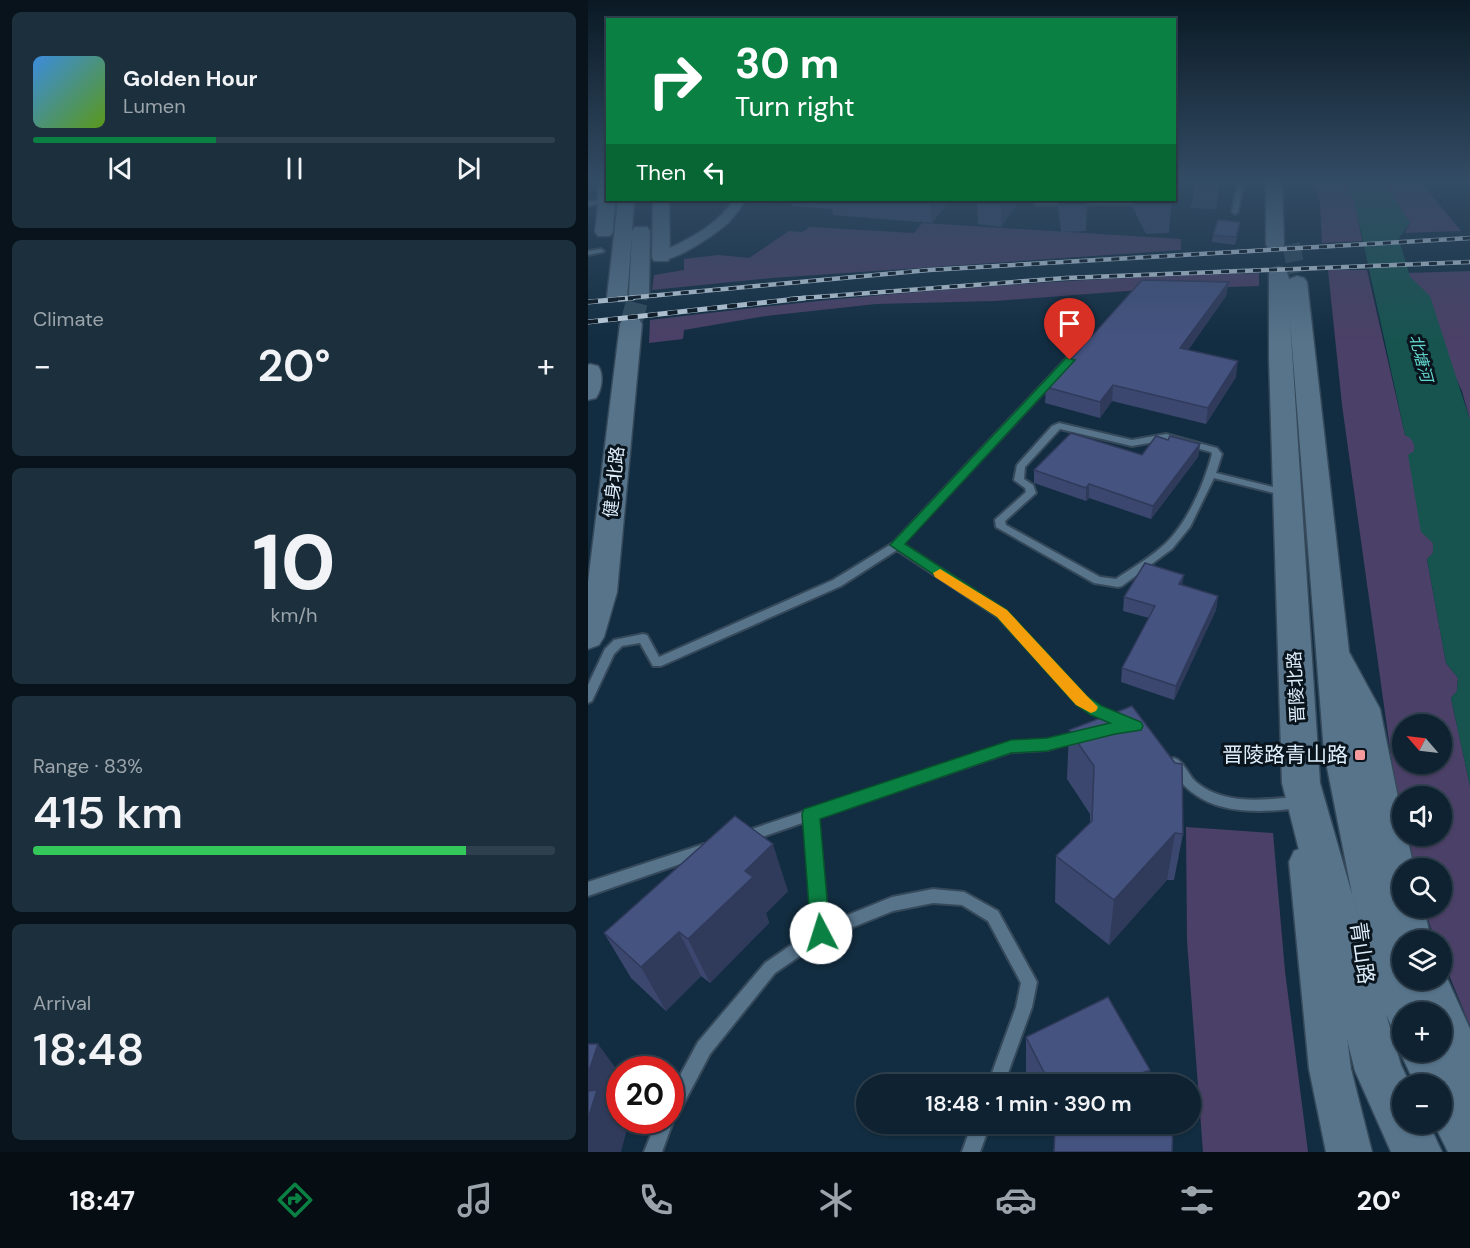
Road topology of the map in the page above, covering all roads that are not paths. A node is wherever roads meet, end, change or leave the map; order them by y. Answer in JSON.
{"nodes":[{"id":1,"x":602,"y":235,"type":"edge"},
{"id":2,"x":616,"y":235,"type":"edge"},
{"id":3,"x":641,"y":235,"type":"edge"},
{"id":4,"x":661,"y":235,"type":"edge"},
{"id":5,"x":703,"y":235,"type":"edge"},
{"id":6,"x":1282,"y":235,"type":"edge"},
{"id":7,"x":1283,"y":235,"type":"edge"},
{"id":8,"x":595,"y":252,"type":"edge"},
{"id":9,"x":661,"y":257,"type":"joint"},
{"id":10,"x":639,"y":294,"type":"tunnel mouth"},
{"id":11,"x":617,"y":297,"type":"tunnel mouth"},
{"id":12,"x":1092,"y":337,"type":"edge"},
{"id":13,"x":1211,"y":475,"type":"junction"},
{"id":14,"x":1286,"y":493,"type":"junction"},
{"id":15,"x":588,"y":532,"type":"edge"},
{"id":16,"x":897,"y":545,"type":"junction"},
{"id":17,"x":588,"y":638,"type":"edge"},
{"id":18,"x":1331,"y":648,"type":"junction"},
{"id":19,"x":588,"y":698,"type":"edge"},
{"id":20,"x":1164,"y":751,"type":"edge"},
{"id":21,"x":1342,"y":752,"type":"junction"},
{"id":22,"x":1301,"y":792,"type":"junction"},
{"id":23,"x":811,"y":814,"type":"junction"},
{"id":24,"x":1392,"y":858,"type":"edge"},
{"id":25,"x":588,"y":889,"type":"edge"},
{"id":26,"x":821,"y":933,"type":"junction"},
{"id":27,"x":1405,"y":1002,"type":"edge"},
{"id":28,"x":1452,"y":1041,"type":"edge"},
{"id":29,"x":1380,"y":1071,"type":"junction"},
{"id":30,"x":1000,"y":1074,"type":"edge"},
{"id":31,"x":1470,"y":1083,"type":"edge"},
{"id":32,"x":684,"y":1086,"type":"edge"},
{"id":33,"x":1392,"y":1098,"type":"edge"},
{"id":34,"x":1452,"y":1108,"type":"edge"},
{"id":35,"x":660,"y":1134,"type":"edge"},
{"id":36,"x":977,"y":1134,"type":"edge"},
{"id":37,"x":1409,"y":1134,"type":"edge"},
{"id":38,"x":1470,"y":1144,"type":"edge"},
{"id":39,"x":653,"y":1152,"type":"edge"},
{"id":40,"x":971,"y":1152,"type":"edge"},
{"id":41,"x":1349,"y":1152,"type":"edge"},
{"id":42,"x":1401,"y":1152,"type":"edge"},
{"id":43,"x":1417,"y":1152,"type":"edge"}],
"edges":[{"from":1,"to":8,"type":"main road"},
{"from":2,"to":11,"type":"main road"},
{"from":3,"to":10,"type":"main road"},
{"from":4,"to":9,"type":"main road"},
{"from":5,"to":9,"type":"street"},
{"from":6,"to":7,"type":"main road"},
{"from":12,"to":16,"type":"lane"},
{"from":13,"to":13,"type":"lane"},
{"from":13,"to":14,"type":"lane"},
{"from":14,"to":18,"type":"main road","name":"晋陵北路"},
{"from":14,"to":22,"type":"main road","name":"晋陵北路"},
{"from":15,"to":17,"type":"main road","name":"健身北路"},
{"from":16,"to":19,"type":"lane"},
{"from":16,"to":23,"type":"lane"},
{"from":18,"to":21,"type":"main road","name":"晋陵北路"},
{"from":18,"to":24,"type":"main road"},
{"from":20,"to":22,"type":"lane"},
{"from":21,"to":27,"type":"main road","name":"晋陵北路"},
{"from":21,"to":29,"type":"street","name":"青山路"},
{"from":22,"to":29,"type":"main road","name":"晋陵北路"},
{"from":22,"to":41,"type":"street"},
{"from":23,"to":25,"type":"lane"},
{"from":23,"to":26,"type":"lane"},
{"from":26,"to":30,"type":"lane"},
{"from":26,"to":32,"type":"lane"},
{"from":28,"to":31,"type":"main road"},
{"from":29,"to":33,"type":"main road","name":"晋陵北路"},
{"from":29,"to":42,"type":"street","name":"青山路"},
{"from":34,"to":38,"type":"main road"},
{"from":35,"to":39,"type":"lane"},
{"from":36,"to":40,"type":"lane"},
{"from":37,"to":43,"type":"main road","name":"晋陵北路"}]}
